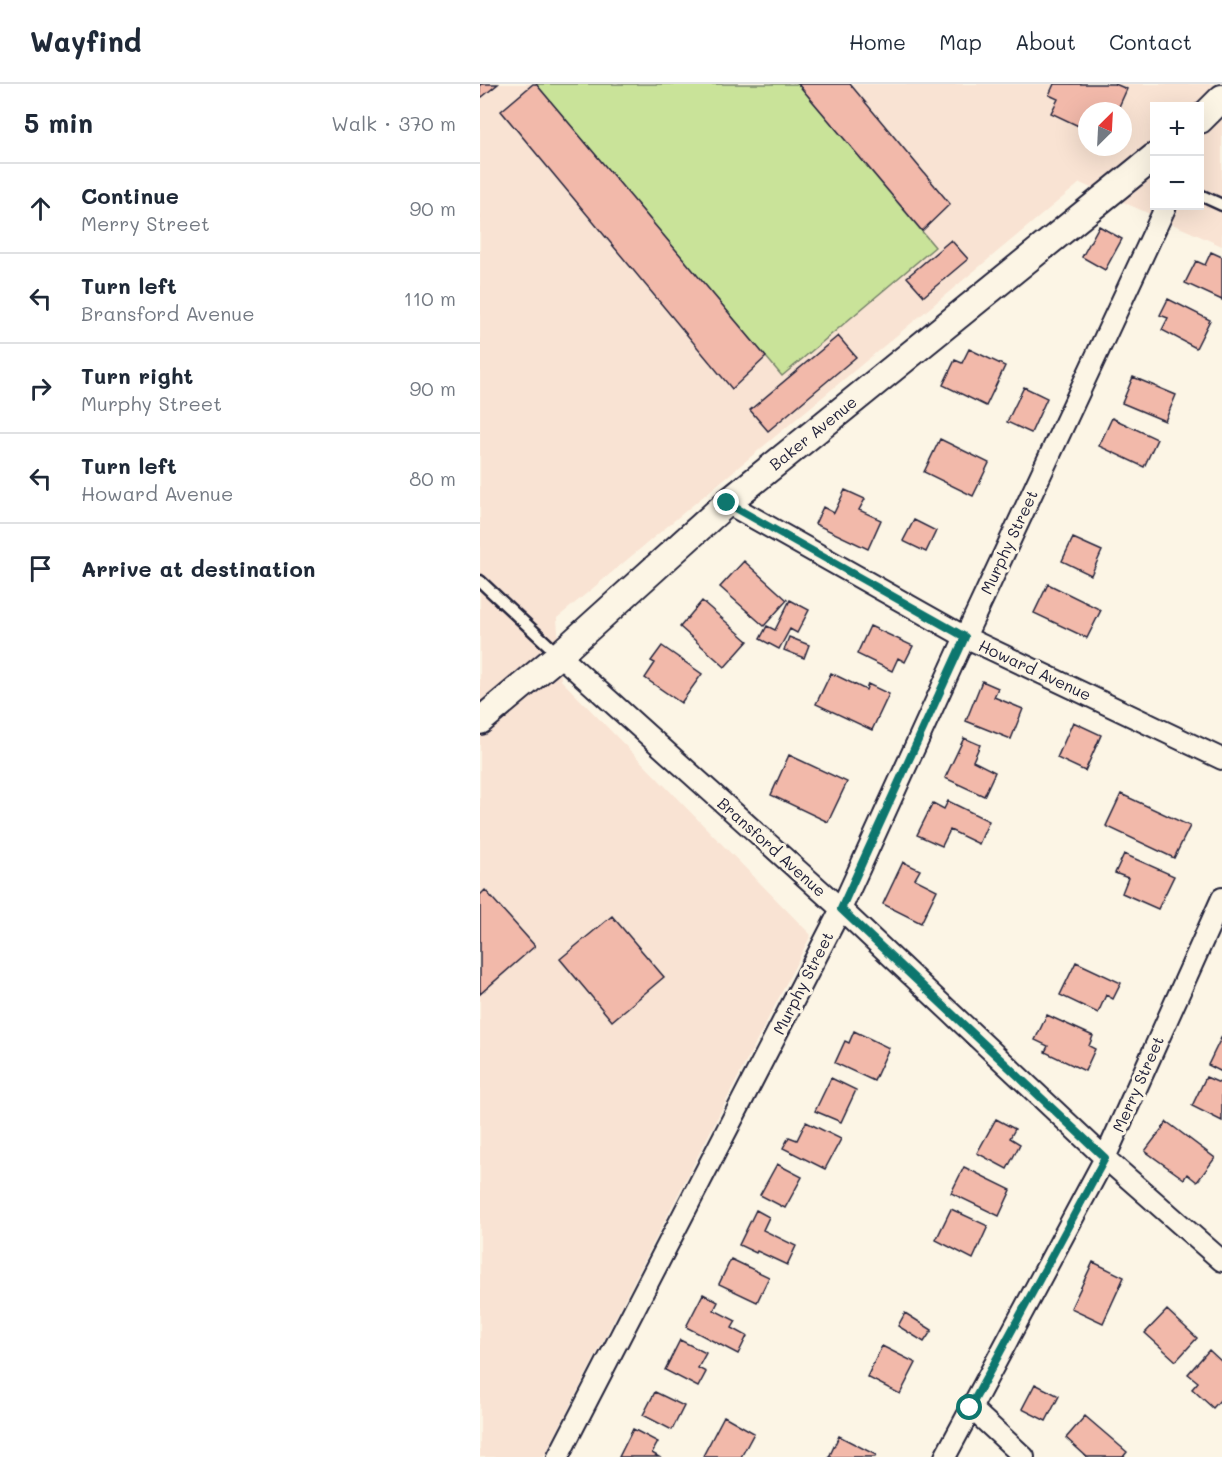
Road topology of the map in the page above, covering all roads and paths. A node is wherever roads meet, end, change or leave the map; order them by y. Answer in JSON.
{"nodes":[{"id":1,"x":1211,"y":110,"type":"edge"},
{"id":2,"x":1204,"y":125,"type":"edge"},
{"id":3,"x":1150,"y":161,"type":"edge"},
{"id":4,"x":1204,"y":197,"type":"edge"},
{"id":5,"x":1222,"y":205,"type":"edge"},
{"id":6,"x":1164,"y":210,"type":"edge"},
{"id":7,"x":727,"y":503,"type":"junction"},
{"id":8,"x":480,"y":581,"type":"edge"},
{"id":9,"x":965,"y":637,"type":"junction"},
{"id":10,"x":559,"y":655,"type":"junction"},
{"id":11,"x":480,"y":721,"type":"edge"},
{"id":12,"x":1222,"y":759,"type":"edge"},
{"id":13,"x":1222,"y":898,"type":"edge"},
{"id":14,"x":841,"y":909,"type":"junction"},
{"id":15,"x":1105,"y":1158,"type":"junction"},
{"id":16,"x":1222,"y":1261,"type":"edge"},
{"id":17,"x":970,"y":1408,"type":"junction"},
{"id":18,"x":558,"y":1457,"type":"edge"},
{"id":19,"x":945,"y":1457,"type":"edge"},
{"id":20,"x":1024,"y":1457,"type":"edge"}],
"edges":[{"from":1,"to":2,"type":"street"},
{"from":3,"to":7,"type":"street","name":"Baker Avenue"},
{"from":4,"to":5,"type":"lane"},
{"from":6,"to":9,"type":"street","name":"Murphy Street"},
{"from":7,"to":9,"type":"street","name":"Howard Avenue"},
{"from":7,"to":10,"type":"street","name":"Baker Avenue"},
{"from":8,"to":10,"type":"lane"},
{"from":9,"to":12,"type":"street","name":"Howard Avenue"},
{"from":9,"to":14,"type":"street","name":"Murphy Street"},
{"from":10,"to":11,"type":"street","name":"Baker Avenue"},
{"from":10,"to":14,"type":"street","name":"Bransford Avenue"},
{"from":13,"to":15,"type":"street","name":"Merry Street"},
{"from":14,"to":15,"type":"street","name":"Bransford Avenue"},
{"from":14,"to":18,"type":"street","name":"Murphy Street"},
{"from":15,"to":16,"type":"street","name":"Bransford Avenue"},
{"from":15,"to":17,"type":"street","name":"Merry Street"},
{"from":17,"to":19,"type":"street","name":"Merry Street"},
{"from":17,"to":20,"type":"street"}]}
